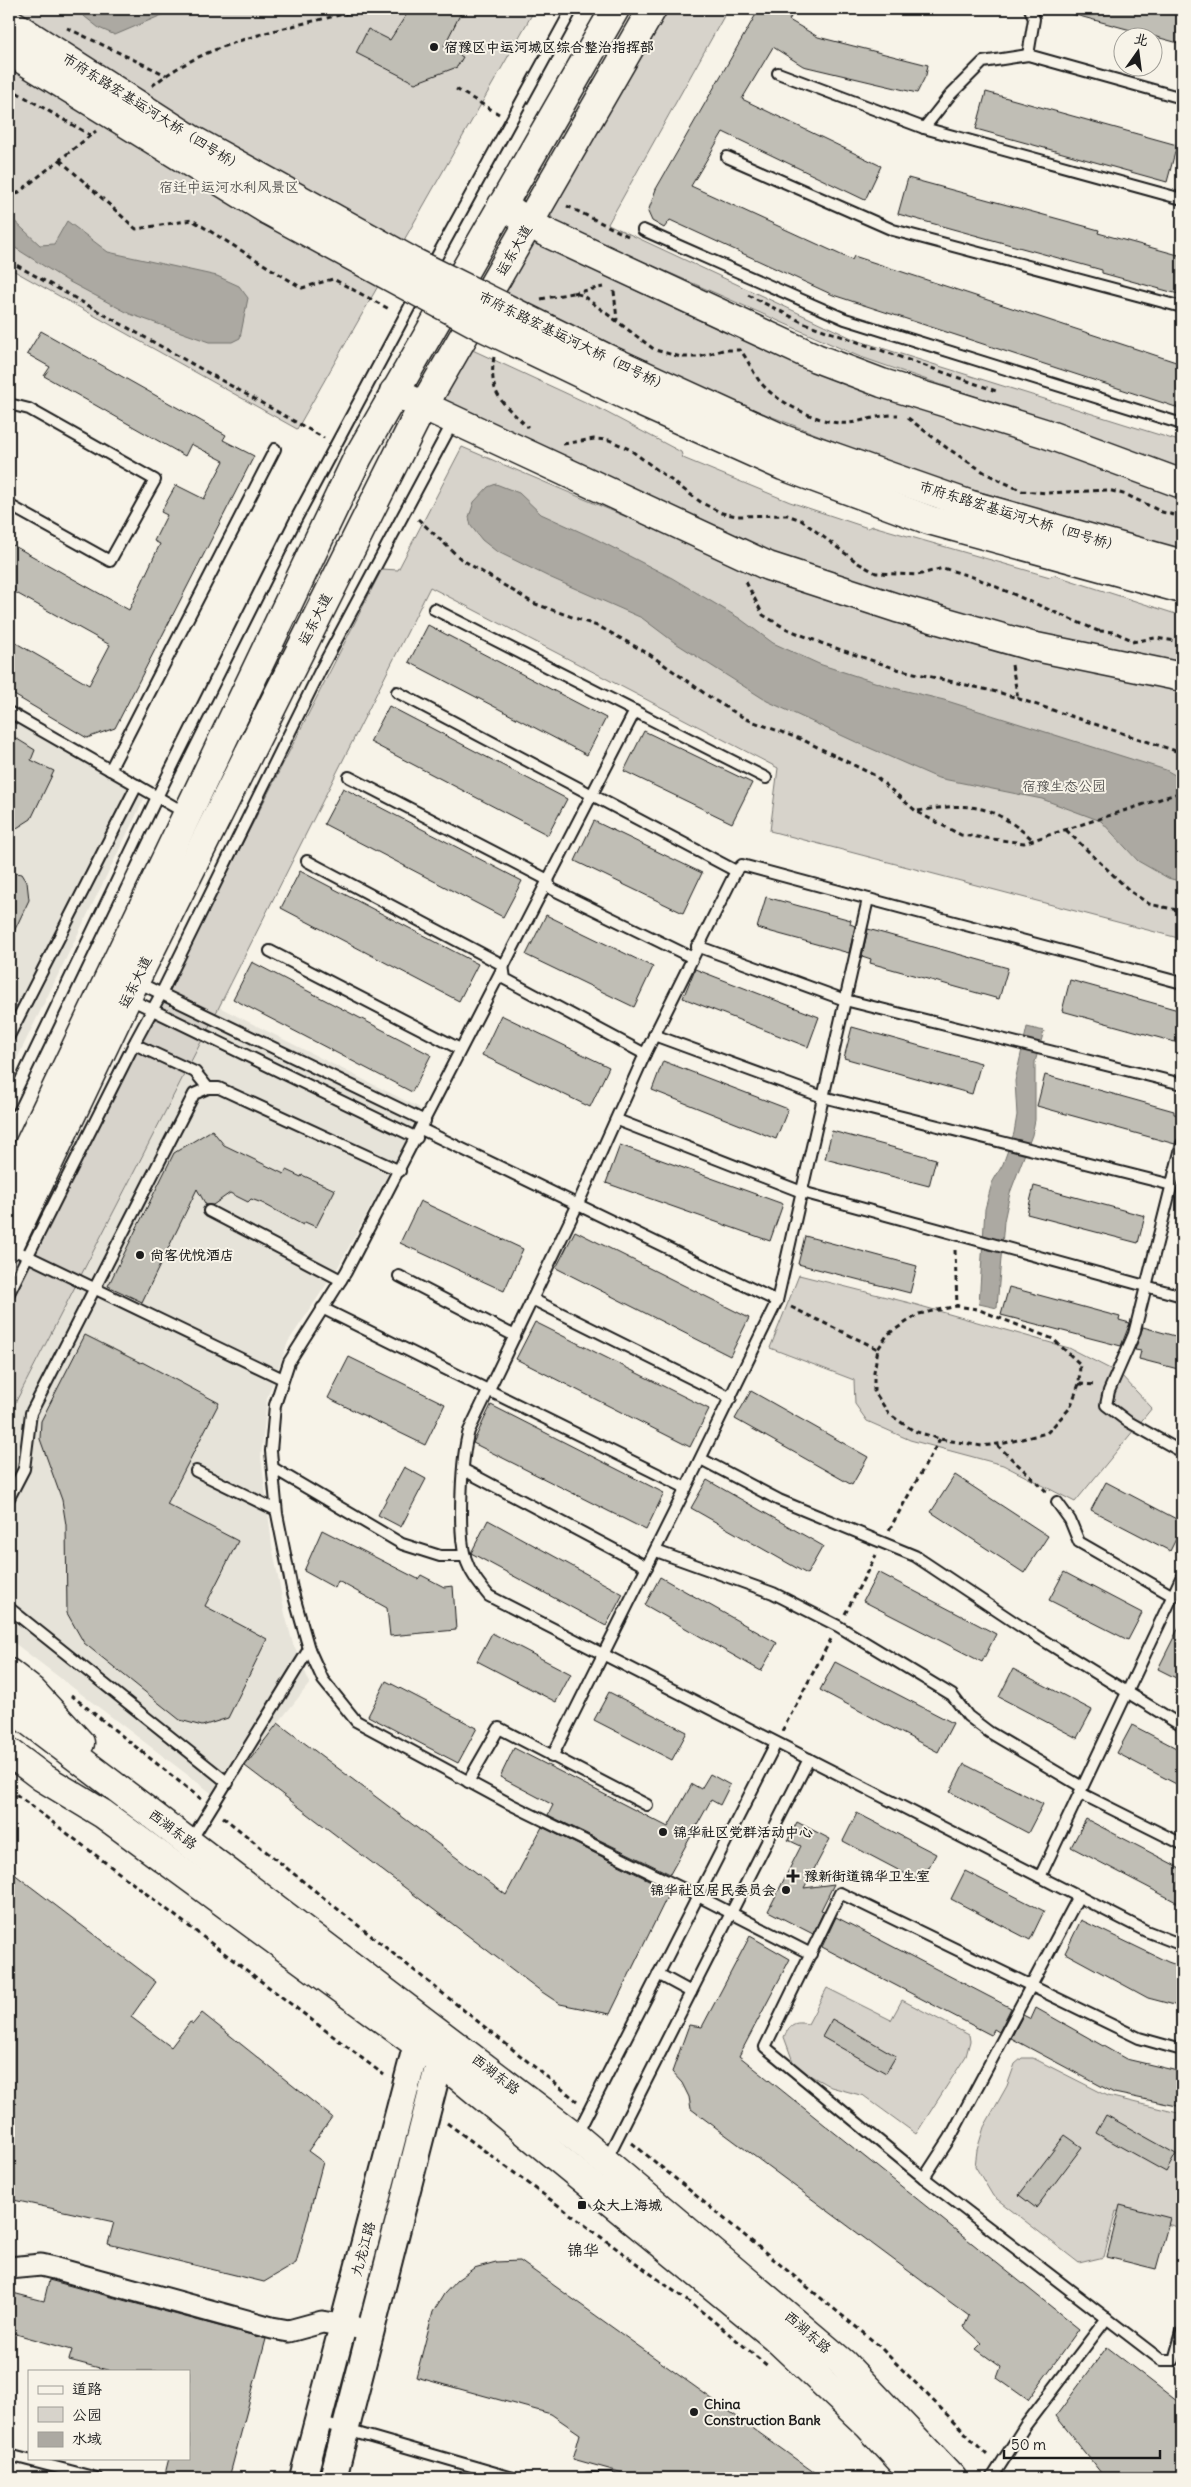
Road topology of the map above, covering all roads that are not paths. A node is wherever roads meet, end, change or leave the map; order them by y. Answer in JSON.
{"nodes":[{"id":1,"x":572,"y":9,"type":"edge"},
{"id":2,"x":614,"y":9,"type":"edge"},
{"id":3,"x":652,"y":9,"type":"edge"},
{"id":4,"x":1030,"y":9,"type":"edge"},
{"id":5,"x":9,"y":22,"type":"edge"},
{"id":6,"x":9,"y":51,"type":"edge"},
{"id":7,"x":1028,"y":55,"type":"junction"},
{"id":8,"x":778,"y":73,"type":"dead end"},
{"id":9,"x":1182,"y":98,"type":"edge"},
{"id":10,"x":924,"y":128,"type":"junction"},
{"id":11,"x":727,"y":157,"type":"dead end"},
{"id":12,"x":1182,"y":199,"type":"edge"},
{"id":13,"x":502,"y":205,"type":"junction"},
{"id":14,"x":530,"y":223,"type":"junction"},
{"id":15,"x":644,"y":230,"type":"dead end"},
{"id":16,"x":1182,"y":307,"type":"edge"},
{"id":17,"x":394,"y":392,"type":"junction"},
{"id":18,"x":9,"y":404,"type":"edge"},
{"id":19,"x":423,"y":406,"type":"junction"},
{"id":20,"x":1182,"y":424,"type":"edge"},
{"id":21,"x":447,"y":433,"type":"dead end"},
{"id":22,"x":275,"y":449,"type":"dead end"},
{"id":23,"x":1182,"y":484,"type":"edge"},
{"id":24,"x":9,"y":505,"type":"edge"},
{"id":25,"x":1182,"y":564,"type":"edge"},
{"id":26,"x":1182,"y":589,"type":"edge"},
{"id":27,"x":434,"y":609,"type":"dead end"},
{"id":28,"x":1182,"y":678,"type":"edge"},
{"id":29,"x":397,"y":692,"type":"dead end"},
{"id":30,"x":635,"y":711,"type":"junction"},
{"id":31,"x":9,"y":712,"type":"edge"},
{"id":32,"x":110,"y":770,"type":"junction"},
{"id":33,"x":349,"y":776,"type":"dead end"},
{"id":34,"x":766,"y":778,"type":"dead end"},
{"id":35,"x":136,"y":785,"type":"junction"},
{"id":36,"x":592,"y":794,"type":"junction"},
{"id":37,"x":158,"y":797,"type":"junction"},
{"id":38,"x":188,"y":815,"type":"junction"},
{"id":39,"x":307,"y":861,"type":"dead end"},
{"id":40,"x":736,"y":871,"type":"junction"},
{"id":41,"x":548,"y":880,"type":"junction"},
{"id":42,"x":868,"y":898,"type":"junction"},
{"id":43,"x":697,"y":946,"type":"junction"},
{"id":44,"x":270,"y":951,"type":"dead end"},
{"id":45,"x":691,"y":957,"type":"junction"},
{"id":46,"x":503,"y":965,"type":"junction"},
{"id":47,"x":1182,"y":983,"type":"edge"},
{"id":48,"x":131,"y":989,"type":"junction"},
{"id":49,"x":161,"y":994,"type":"junction"},
{"id":50,"x":845,"y":1000,"type":"junction"},
{"id":51,"x":152,"y":1009,"type":"junction"},
{"id":52,"x":9,"y":1036,"type":"edge"},
{"id":53,"x":654,"y":1036,"type":"junction"},
{"id":54,"x":134,"y":1044,"type":"junction"},
{"id":55,"x":460,"y":1049,"type":"junction"},
{"id":56,"x":645,"y":1054,"type":"junction"},
{"id":57,"x":1182,"y":1084,"type":"edge"},
{"id":58,"x":208,"y":1088,"type":"junction"},
{"id":59,"x":823,"y":1097,"type":"junction"},
{"id":60,"x":9,"y":1105,"type":"edge"},
{"id":61,"x":617,"y":1120,"type":"junction"},
{"id":62,"x":421,"y":1129,"type":"junction"},
{"id":63,"x":1182,"y":1144,"type":"edge"},
{"id":64,"x":400,"y":1171,"type":"junction"},
{"id":65,"x":1172,"y":1185,"type":"junction"},
{"id":66,"x":9,"y":1187,"type":"edge"},
{"id":67,"x":802,"y":1192,"type":"junction"},
{"id":68,"x":577,"y":1206,"type":"junction"},
{"id":69,"x":209,"y":1211,"type":"dead end"},
{"id":70,"x":15,"y":1250,"type":"edge"},
{"id":71,"x":399,"y":1276,"type":"dead end"},
{"id":72,"x":341,"y":1280,"type":"junction"},
{"id":73,"x":1146,"y":1287,"type":"junction"},
{"id":74,"x":94,"y":1289,"type":"junction"},
{"id":75,"x":9,"y":1293,"type":"edge"},
{"id":76,"x":1182,"y":1296,"type":"edge"},
{"id":77,"x":532,"y":1299,"type":"junction"},
{"id":78,"x":776,"y":1301,"type":"junction"},
{"id":79,"x":322,"y":1308,"type":"junction"},
{"id":80,"x":515,"y":1336,"type":"junction"},
{"id":81,"x":283,"y":1379,"type":"junction"},
{"id":82,"x":489,"y":1390,"type":"junction"},
{"id":83,"x":731,"y":1398,"type":"junction"},
{"id":84,"x":1182,"y":1452,"type":"edge"},
{"id":85,"x":701,"y":1459,"type":"junction"},
{"id":86,"x":273,"y":1468,"type":"junction"},
{"id":87,"x":196,"y":1470,"type":"dead end"},
{"id":88,"x":464,"y":1470,"type":"junction"},
{"id":89,"x":686,"y":1488,"type":"junction"},
{"id":90,"x":9,"y":1498,"type":"edge"},
{"id":91,"x":1057,"y":1502,"type":"road end"},
{"id":92,"x":276,"y":1510,"type":"junction"},
{"id":93,"x":656,"y":1551,"type":"junction"},
{"id":94,"x":465,"y":1556,"type":"junction"},
{"id":95,"x":648,"y":1567,"type":"junction"},
{"id":96,"x":1182,"y":1576,"type":"edge"},
{"id":97,"x":1173,"y":1596,"type":"junction"},
{"id":98,"x":9,"y":1608,"type":"edge"},
{"id":99,"x":308,"y":1649,"type":"junction"},
{"id":100,"x":604,"y":1655,"type":"junction"},
{"id":101,"x":9,"y":1673,"type":"edge"},
{"id":102,"x":1128,"y":1692,"type":"junction"},
{"id":103,"x":9,"y":1706,"type":"edge"},
{"id":104,"x":1182,"y":1726,"type":"edge"},
{"id":105,"x":776,"y":1743,"type":"junction"},
{"id":106,"x":9,"y":1752,"type":"edge"},
{"id":107,"x":552,"y":1758,"type":"junction"},
{"id":108,"x":809,"y":1759,"type":"junction"},
{"id":109,"x":468,"y":1782,"type":"junction"},
{"id":110,"x":228,"y":1783,"type":"junction"},
{"id":111,"x":1081,"y":1790,"type":"junction"},
{"id":112,"x":132,"y":1799,"type":"junction"},
{"id":113,"x":646,"y":1805,"type":"dead end"},
{"id":114,"x":190,"y":1842,"type":"junction"},
{"id":115,"x":1182,"y":1844,"type":"edge"},
{"id":116,"x":1040,"y":1876,"type":"junction"},
{"id":117,"x":698,"y":1896,"type":"junction"},
{"id":118,"x":1079,"y":1896,"type":"junction"},
{"id":119,"x":731,"y":1914,"type":"junction"},
{"id":120,"x":1182,"y":1945,"type":"edge"},
{"id":121,"x":810,"y":1954,"type":"junction"},
{"id":122,"x":658,"y":1974,"type":"junction"},
{"id":123,"x":1031,"y":1986,"type":"junction"},
{"id":124,"x":691,"y":1992,"type":"junction"},
{"id":125,"x":420,"y":2032,"type":"junction"},
{"id":126,"x":443,"y":2049,"type":"junction"},
{"id":127,"x":1182,"y":2050,"type":"edge"},
{"id":128,"x":569,"y":2149,"type":"junction"},
{"id":129,"x":599,"y":2173,"type":"junction"},
{"id":130,"x":924,"y":2178,"type":"junction"},
{"id":131,"x":9,"y":2268,"type":"edge"},
{"id":132,"x":1107,"y":2318,"type":"junction"},
{"id":133,"x":343,"y":2324,"type":"junction"},
{"id":134,"x":371,"y":2332,"type":"junction"},
{"id":135,"x":1182,"y":2332,"type":"edge"},
{"id":136,"x":1181,"y":2343,"type":"edge"},
{"id":137,"x":318,"y":2422,"type":"junction"},
{"id":138,"x":346,"y":2430,"type":"junction"},
{"id":139,"x":9,"y":2454,"type":"edge"},
{"id":140,"x":28,"y":2459,"type":"edge"},
{"id":141,"x":31,"y":2460,"type":"edge"},
{"id":142,"x":96,"y":2478,"type":"edge"},
{"id":143,"x":303,"y":2478,"type":"edge"},
{"id":144,"x":333,"y":2478,"type":"edge"},
{"id":145,"x":513,"y":2478,"type":"edge"},
{"id":146,"x":588,"y":2478,"type":"edge"},
{"id":147,"x":610,"y":2478,"type":"edge"},
{"id":148,"x":917,"y":2478,"type":"edge"},
{"id":149,"x":952,"y":2478,"type":"edge"},
{"id":150,"x":992,"y":2478,"type":"edge"}],
"edges":[{"from":1,"to":37,"type":"lane"},
{"from":2,"to":13,"type":"main road","name":"运东大道"},
{"from":3,"to":14,"type":"main road","name":"运东大道"},
{"from":4,"to":7,"type":"lane"},
{"from":5,"to":25,"type":"main road","name":"市府东路宏基运河大桥（四号桥）","bridge":true},
{"from":6,"to":26,"type":"main road","name":"市府东路宏基运河大桥（四号桥）","bridge":true},
{"from":7,"to":9,"type":"lane"},
{"from":7,"to":10,"type":"lane"},
{"from":8,"to":10,"type":"lane"},
{"from":10,"to":12,"type":"lane"},
{"from":11,"to":16,"type":"lane"},
{"from":13,"to":14,"type":"main road"},
{"from":13,"to":17,"type":"main road","name":"运东大道"},
{"from":14,"to":19,"type":"main road","name":"运东大道"},
{"from":14,"to":23,"type":"main road"},
{"from":15,"to":20,"type":"lane"},
{"from":17,"to":19,"type":"main road"},
{"from":17,"to":38,"type":"main road","name":"运东大道"},
{"from":18,"to":24,"type":"lane"},
{"from":19,"to":28,"type":"main road"},
{"from":19,"to":48,"type":"main road","name":"运东大道"},
{"from":21,"to":49,"type":"lane"},
{"from":22,"to":32,"type":"lane"},
{"from":27,"to":30,"type":"lane"},
{"from":29,"to":36,"type":"lane"},
{"from":30,"to":34,"type":"lane"},
{"from":30,"to":36,"type":"lane"},
{"from":31,"to":32,"type":"lane"},
{"from":32,"to":35,"type":"lane"},
{"from":33,"to":41,"type":"lane"},
{"from":35,"to":37,"type":"lane"},
{"from":35,"to":52,"type":"lane"},
{"from":36,"to":40,"type":"lane"},
{"from":36,"to":41,"type":"lane"},
{"from":37,"to":38,"type":"lane"},
{"from":37,"to":60,"type":"lane"},
{"from":38,"to":66,"type":"main road","name":"运东大道"},
{"from":39,"to":46,"type":"lane"},
{"from":40,"to":42,"type":"lane"},
{"from":40,"to":43,"type":"lane"},
{"from":41,"to":45,"type":"lane"},
{"from":41,"to":46,"type":"lane"},
{"from":42,"to":47,"type":"lane"},
{"from":42,"to":50,"type":"lane"},
{"from":43,"to":45,"type":"lane"},
{"from":43,"to":50,"type":"lane"},
{"from":44,"to":55,"type":"lane"},
{"from":45,"to":53,"type":"lane"},
{"from":46,"to":55,"type":"lane"},
{"from":46,"to":56,"type":"lane"},
{"from":48,"to":49,"type":"lane"},
{"from":48,"to":51,"type":"lane"},
{"from":48,"to":70,"type":"main road","name":"运东大道"},
{"from":49,"to":51,"type":"lane"},
{"from":49,"to":62,"type":"lane"},
{"from":50,"to":57,"type":"lane"},
{"from":50,"to":59,"type":"lane"},
{"from":51,"to":54,"type":"lane"},
{"from":51,"to":62,"type":"lane"},
{"from":53,"to":56,"type":"lane"},
{"from":53,"to":59,"type":"lane"},
{"from":54,"to":58,"type":"lane"},
{"from":54,"to":70,"type":"lane"},
{"from":55,"to":62,"type":"lane"},
{"from":56,"to":61,"type":"lane"},
{"from":58,"to":64,"type":"lane"},
{"from":58,"to":74,"type":"lane"},
{"from":59,"to":65,"type":"lane"},
{"from":59,"to":67,"type":"lane"},
{"from":61,"to":67,"type":"lane"},
{"from":61,"to":68,"type":"lane"},
{"from":62,"to":64,"type":"lane"},
{"from":62,"to":68,"type":"lane"},
{"from":63,"to":65,"type":"lane"},
{"from":64,"to":72,"type":"lane"},
{"from":65,"to":73,"type":"lane"},
{"from":67,"to":73,"type":"lane"},
{"from":67,"to":78,"type":"lane"},
{"from":68,"to":77,"type":"lane"},
{"from":68,"to":78,"type":"lane"},
{"from":69,"to":72,"type":"lane"},
{"from":70,"to":74,"type":"lane"},
{"from":70,"to":75,"type":"lane"},
{"from":71,"to":80,"type":"lane"},
{"from":72,"to":79,"type":"lane"},
{"from":73,"to":76,"type":"lane"},
{"from":73,"to":84,"type":"lane"},
{"from":74,"to":81,"type":"lane"},
{"from":74,"to":90,"type":"lane"},
{"from":77,"to":80,"type":"lane"},
{"from":77,"to":83,"type":"lane"},
{"from":78,"to":83,"type":"lane"},
{"from":79,"to":81,"type":"lane"},
{"from":79,"to":82,"type":"lane"},
{"from":80,"to":82,"type":"lane"},
{"from":81,"to":86,"type":"lane"},
{"from":82,"to":88,"type":"lane"},
{"from":82,"to":89,"type":"lane"},
{"from":83,"to":85,"type":"lane"},
{"from":85,"to":89,"type":"lane"},
{"from":85,"to":102,"type":"lane"},
{"from":86,"to":92,"type":"lane"},
{"from":86,"to":94,"type":"lane"},
{"from":87,"to":92,"type":"lane"},
{"from":88,"to":94,"type":"lane"},
{"from":88,"to":95,"type":"lane"},
{"from":89,"to":93,"type":"lane"},
{"from":91,"to":97,"type":"lane"},
{"from":92,"to":99,"type":"lane"},
{"from":93,"to":95,"type":"lane"},
{"from":93,"to":111,"type":"lane"},
{"from":94,"to":100,"type":"lane"},
{"from":95,"to":100,"type":"lane"},
{"from":96,"to":97,"type":"lane"},
{"from":97,"to":102,"type":"lane"},
{"from":98,"to":110,"type":"lane"},
{"from":99,"to":109,"type":"lane"},
{"from":99,"to":110,"type":"lane"},
{"from":100,"to":105,"type":"lane"},
{"from":100,"to":107,"type":"lane"},
{"from":101,"to":112,"type":"main road"},
{"from":102,"to":104,"type":"lane"},
{"from":102,"to":111,"type":"lane"},
{"from":103,"to":112,"type":"main road","name":"西湖东路"},
{"from":105,"to":108,"type":"lane"},
{"from":105,"to":117,"type":"lane"},
{"from":106,"to":125,"type":"main road","name":"西湖东路"},
{"from":107,"to":109,"type":"lane"},
{"from":107,"to":113,"type":"lane"},
{"from":108,"to":116,"type":"lane"},
{"from":108,"to":119,"type":"lane"},
{"from":109,"to":117,"type":"lane"},
{"from":110,"to":114,"type":"lane"},
{"from":111,"to":115,"type":"lane"},
{"from":111,"to":116,"type":"lane"},
{"from":112,"to":114,"type":"main road","name":"西湖东路"},
{"from":114,"to":125,"type":"main road","name":"西湖东路"},
{"from":116,"to":118,"type":"lane"},
{"from":117,"to":119,"type":"lane"},
{"from":117,"to":122,"type":"lane"},
{"from":118,"to":120,"type":"lane"},
{"from":118,"to":123,"type":"lane"},
{"from":119,"to":121,"type":"lane"},
{"from":119,"to":124,"type":"lane"},
{"from":121,"to":123,"type":"lane"},
{"from":121,"to":130,"type":"lane"},
{"from":122,"to":124,"type":"lane"},
{"from":122,"to":128,"type":"lane"},
{"from":123,"to":127,"type":"lane"},
{"from":123,"to":130,"type":"lane"},
{"from":124,"to":129,"type":"lane"},
{"from":125,"to":126,"type":"main road","name":"西湖东路"},
{"from":125,"to":133,"type":"street","name":"九龙江路"},
{"from":126,"to":128,"type":"main road","name":"西湖东路"},
{"from":126,"to":134,"type":"street","name":"九龙江路"},
{"from":128,"to":129,"type":"main road","name":"西湖东路"},
{"from":129,"to":148,"type":"main road","name":"西湖东路"},
{"from":129,"to":149,"type":"main road","name":"西湖东路"},
{"from":130,"to":132,"type":"lane"},
{"from":131,"to":133,"type":"street"},
{"from":132,"to":136,"type":"lane"},
{"from":132,"to":150,"type":"lane"},
{"from":133,"to":134,"type":"street"},
{"from":133,"to":137,"type":"street","name":"九龙江路"},
{"from":134,"to":138,"type":"street","name":"九龙江路"},
{"from":135,"to":136,"type":"lane"},
{"from":137,"to":138,"type":"lane"},
{"from":137,"to":143,"type":"street","name":"九龙江路"},
{"from":138,"to":144,"type":"street","name":"九龙江路"},
{"from":138,"to":145,"type":"lane"},
{"from":139,"to":140,"type":"lane"},
{"from":141,"to":142,"type":"lane"},
{"from":146,"to":147,"type":"lane"}]}
